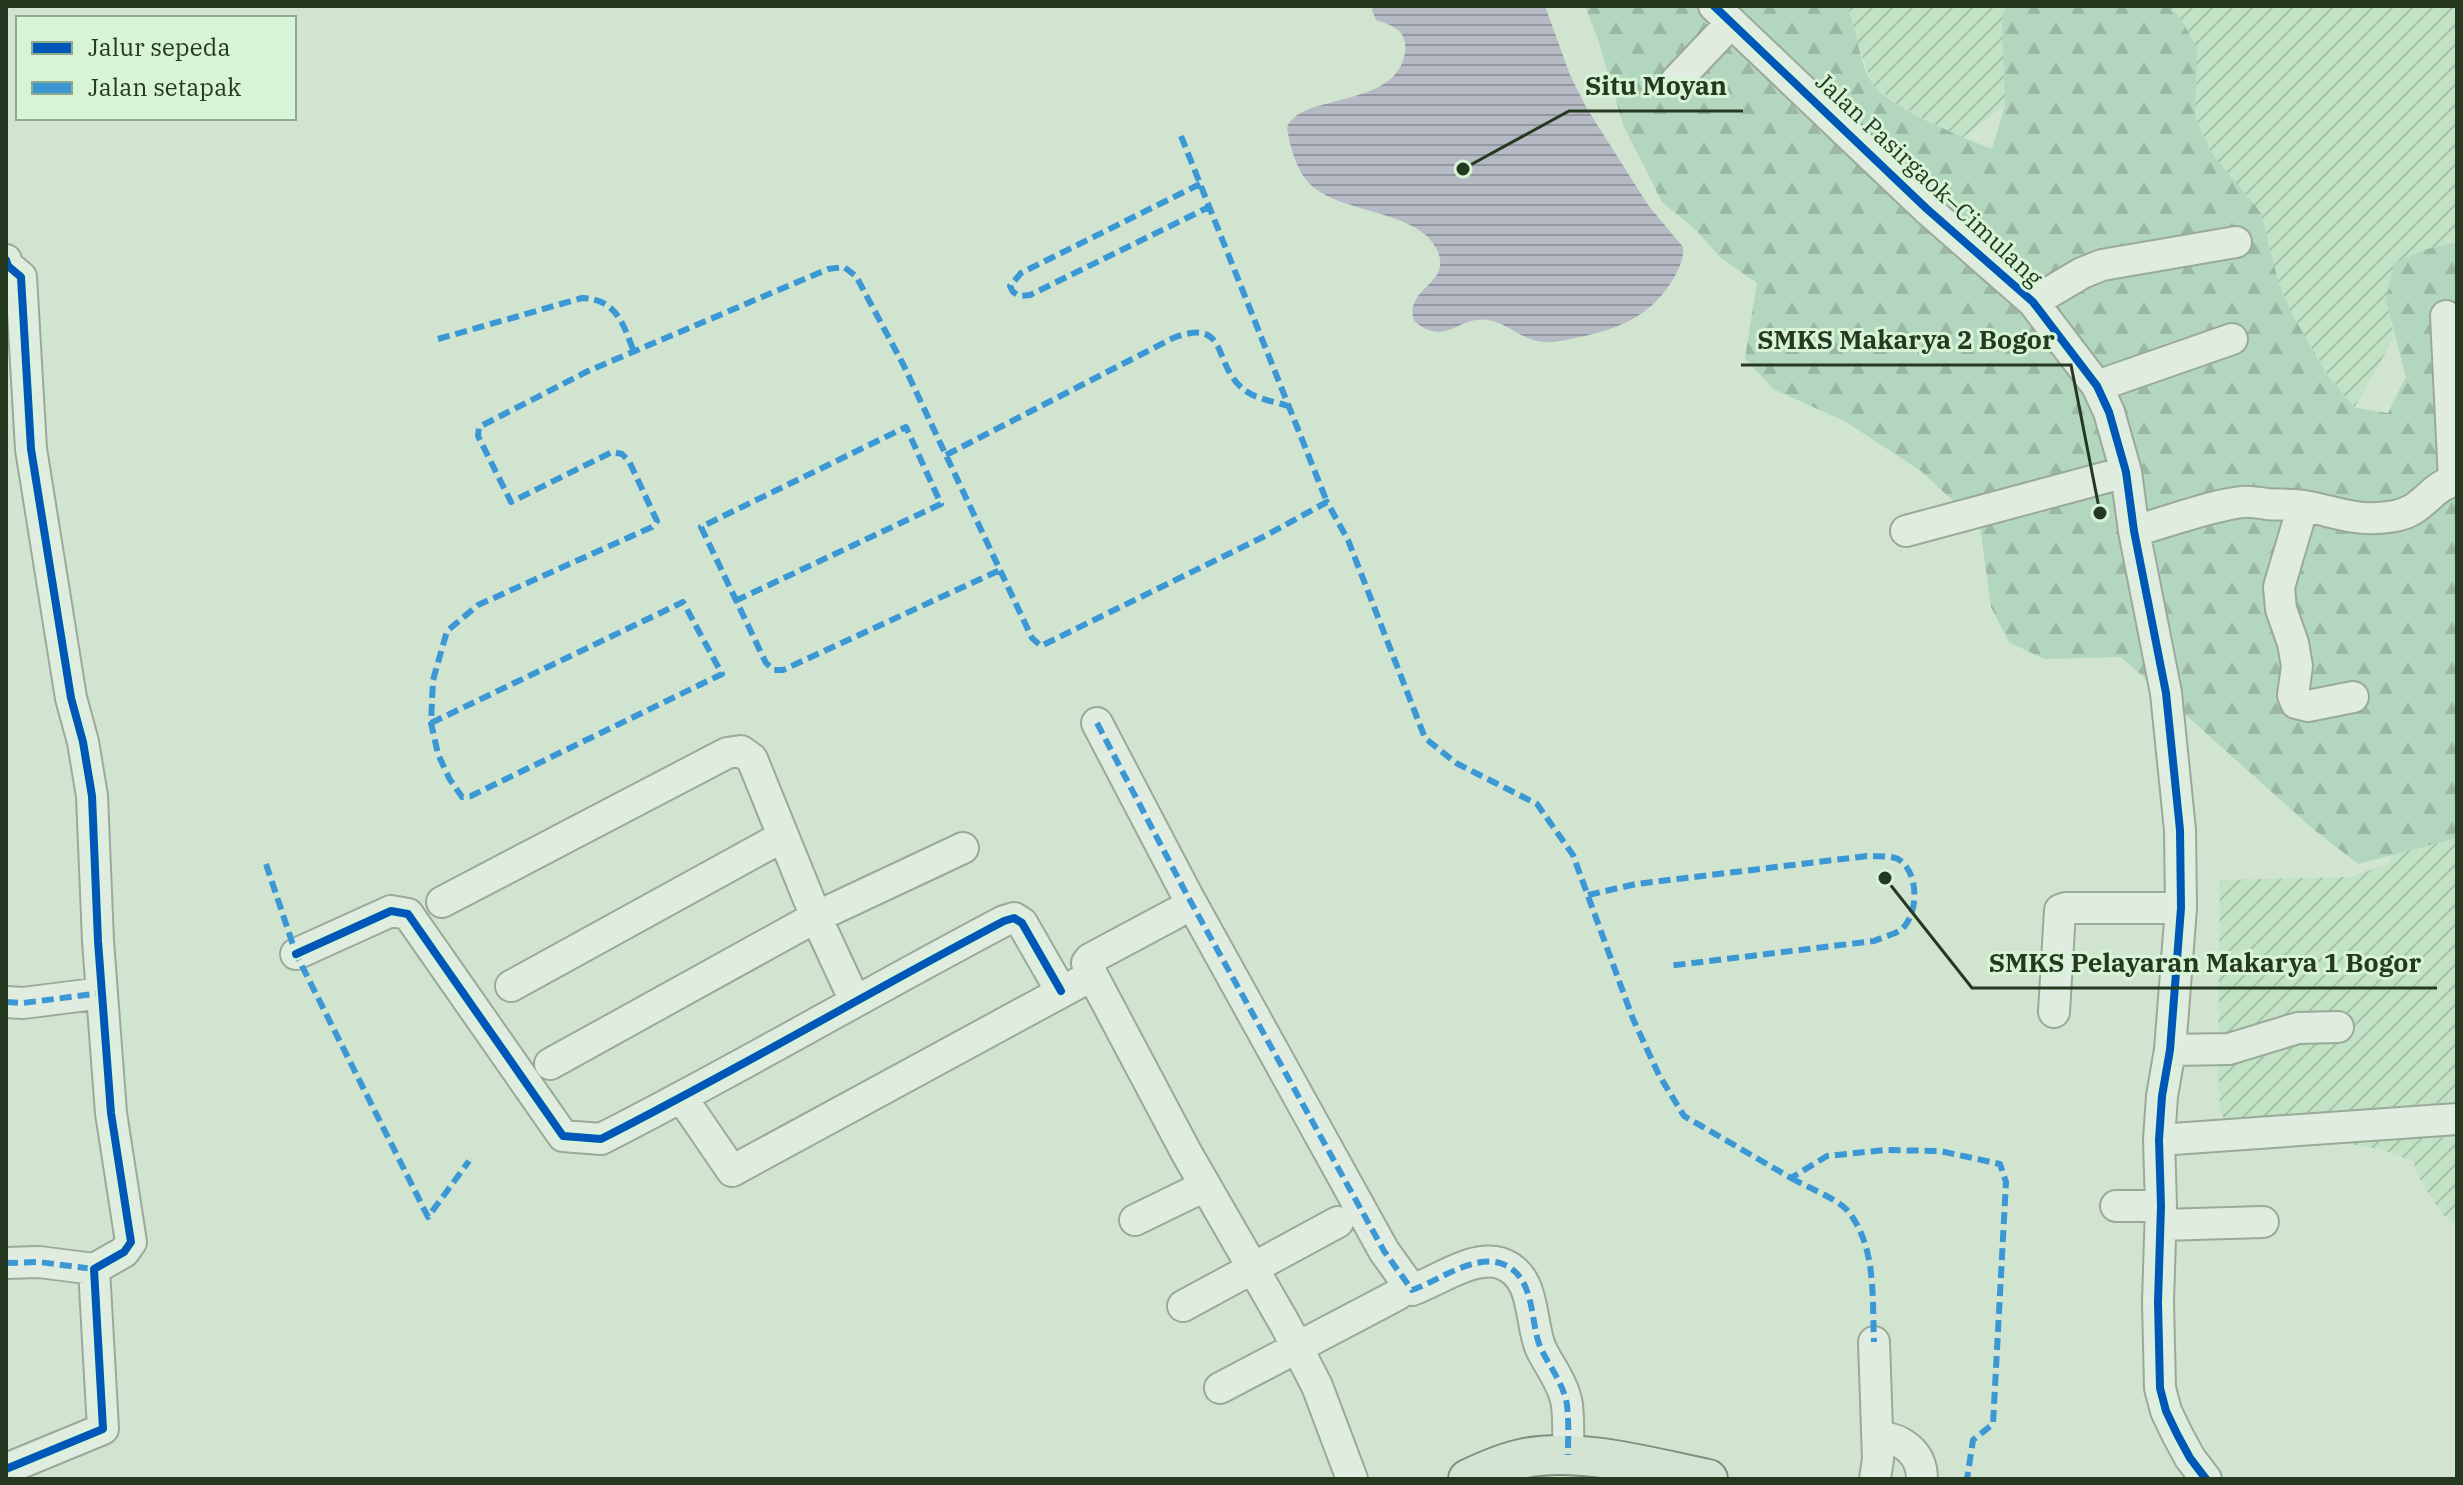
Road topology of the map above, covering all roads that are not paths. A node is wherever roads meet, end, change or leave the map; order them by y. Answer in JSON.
{"nodes":[{"id":1,"x":1724,"y":12,"type":"edge"},
{"id":2,"x":1676,"y":81,"type":"dead end"},
{"id":3,"x":2236,"y":242,"type":"dead end"},
{"id":4,"x":6,"y":260,"type":"edge"},
{"id":5,"x":2033,"y":302,"type":"junction"},
{"id":6,"x":2446,"y":316,"type":"dead end"},
{"id":7,"x":2232,"y":339,"type":"dead end"},
{"id":8,"x":2097,"y":386,"type":"junction"},
{"id":9,"x":2126,"y":472,"type":"junction"},
{"id":10,"x":2456,"y":480,"type":"edge"},
{"id":11,"x":2303,"y":506,"type":"junction"},
{"id":12,"x":1906,"y":531,"type":"dead end"},
{"id":13,"x":2134,"y":531,"type":"junction"},
{"id":14,"x":2353,"y":697,"type":"dead end"},
{"id":15,"x":1097,"y":723,"type":"dead end"},
{"id":16,"x":782,"y":837,"type":"junction"},
{"id":17,"x":963,"y":848,"type":"dead end"},
{"id":18,"x":442,"y":902,"type":"dead end"},
{"id":19,"x":2181,"y":908,"type":"junction"},
{"id":20,"x":1176,"y":913,"type":"dead end"},
{"id":21,"x":816,"y":917,"type":"junction"},
{"id":22,"x":296,"y":954,"type":"dead end"},
{"id":23,"x":1093,"y":975,"type":"junction"},
{"id":24,"x":511,"y":986,"type":"dead end"},
{"id":25,"x":1061,"y":991,"type":"junction"},
{"id":26,"x":102,"y":993,"type":"junction"},
{"id":27,"x":855,"y":1001,"type":"junction"},
{"id":28,"x":6,"y":1002,"type":"edge"},
{"id":29,"x":2054,"y":1012,"type":"dead end"},
{"id":30,"x":2338,"y":1027,"type":"dead end"},
{"id":31,"x":2170,"y":1050,"type":"junction"},
{"id":32,"x":550,"y":1064,"type":"dead end"},
{"id":33,"x":682,"y":1098,"type":"junction"},
{"id":34,"x":2457,"y":1119,"type":"edge"},
{"id":35,"x":2159,"y":1140,"type":"junction"},
{"id":36,"x":1205,"y":1186,"type":"junction"},
{"id":37,"x":2116,"y":1206,"type":"dead end"},
{"id":38,"x":2161,"y":1216,"type":"junction"},
{"id":39,"x":1135,"y":1220,"type":"dead end"},
{"id":40,"x":1338,"y":1222,"type":"dead end"},
{"id":41,"x":2263,"y":1222,"type":"dead end"},
{"id":42,"x":6,"y":1263,"type":"edge"},
{"id":43,"x":1251,"y":1268,"type":"junction"},
{"id":44,"x":94,"y":1269,"type":"junction"},
{"id":45,"x":1397,"y":1295,"type":"dead end"},
{"id":46,"x":1183,"y":1306,"type":"dead end"},
{"id":47,"x":1874,"y":1342,"type":"dead end"},
{"id":48,"x":1298,"y":1348,"type":"junction"},
{"id":49,"x":1220,"y":1388,"type":"dead end"},
{"id":50,"x":1878,"y":1436,"type":"junction"},
{"id":51,"x":1568,"y":1444,"type":"junction"},
{"id":52,"x":6,"y":1469,"type":"edge"},
{"id":53,"x":1352,"y":1479,"type":"edge"},
{"id":54,"x":1468,"y":1479,"type":"edge"},
{"id":55,"x":1708,"y":1479,"type":"edge"},
{"id":56,"x":1875,"y":1479,"type":"edge"},
{"id":57,"x":1922,"y":1479,"type":"edge"},
{"id":58,"x":2206,"y":1479,"type":"edge"}],
"edges":[{"from":1,"to":2,"type":"street"},
{"from":1,"to":5,"type":"street","name":"Jalan Pasirgaok–Cimulang"},
{"from":3,"to":5,"type":"street"},
{"from":4,"to":26,"type":"street"},
{"from":5,"to":8,"type":"street","name":"Jalan Pasirgaok–Cimulang"},
{"from":6,"to":10,"type":"street"},
{"from":7,"to":8,"type":"street"},
{"from":8,"to":9,"type":"street","name":"Jalan Pasirgaok–Cimulang"},
{"from":9,"to":12,"type":"street"},
{"from":9,"to":13,"type":"street","name":"Jalan Pasirgaok–Cimulang"},
{"from":10,"to":11,"type":"street"},
{"from":11,"to":13,"type":"street"},
{"from":11,"to":14,"type":"street"},
{"from":13,"to":19,"type":"street","name":"Jalan Pasirgaok–Cimulang"},
{"from":15,"to":51,"type":"street"},
{"from":16,"to":18,"type":"street"},
{"from":16,"to":21,"type":"street"},
{"from":16,"to":24,"type":"street"},
{"from":17,"to":21,"type":"street"},
{"from":19,"to":29,"type":"street"},
{"from":19,"to":31,"type":"street","name":"Jalan Pasirgaok–Cimulang"},
{"from":20,"to":23,"type":"street"},
{"from":21,"to":27,"type":"street"},
{"from":21,"to":32,"type":"street"},
{"from":22,"to":33,"type":"street"},
{"from":23,"to":25,"type":"street"},
{"from":23,"to":36,"type":"street"},
{"from":25,"to":27,"type":"street"},
{"from":25,"to":33,"type":"street"},
{"from":26,"to":28,"type":"street"},
{"from":26,"to":44,"type":"street"},
{"from":27,"to":33,"type":"street"},
{"from":30,"to":31,"type":"street"},
{"from":31,"to":35,"type":"street","name":"Jalan Pasirgaok–Cimulang"},
{"from":34,"to":35,"type":"street"},
{"from":35,"to":38,"type":"street","name":"Jalan Pasirgaok–Cimulang"},
{"from":36,"to":39,"type":"street"},
{"from":36,"to":43,"type":"street"},
{"from":37,"to":38,"type":"street"},
{"from":38,"to":41,"type":"street"},
{"from":38,"to":58,"type":"street","name":"Jalan Pasirgaok–Cimulang"},
{"from":40,"to":43,"type":"street"},
{"from":42,"to":44,"type":"street"},
{"from":43,"to":46,"type":"street"},
{"from":43,"to":48,"type":"street"},
{"from":44,"to":52,"type":"street"},
{"from":45,"to":48,"type":"street"},
{"from":47,"to":50,"type":"street"},
{"from":48,"to":49,"type":"street"},
{"from":48,"to":53,"type":"street"},
{"from":50,"to":56,"type":"street"},
{"from":50,"to":57,"type":"street"},
{"from":51,"to":54,"type":"main road"},
{"from":51,"to":55,"type":"main road"}]}
